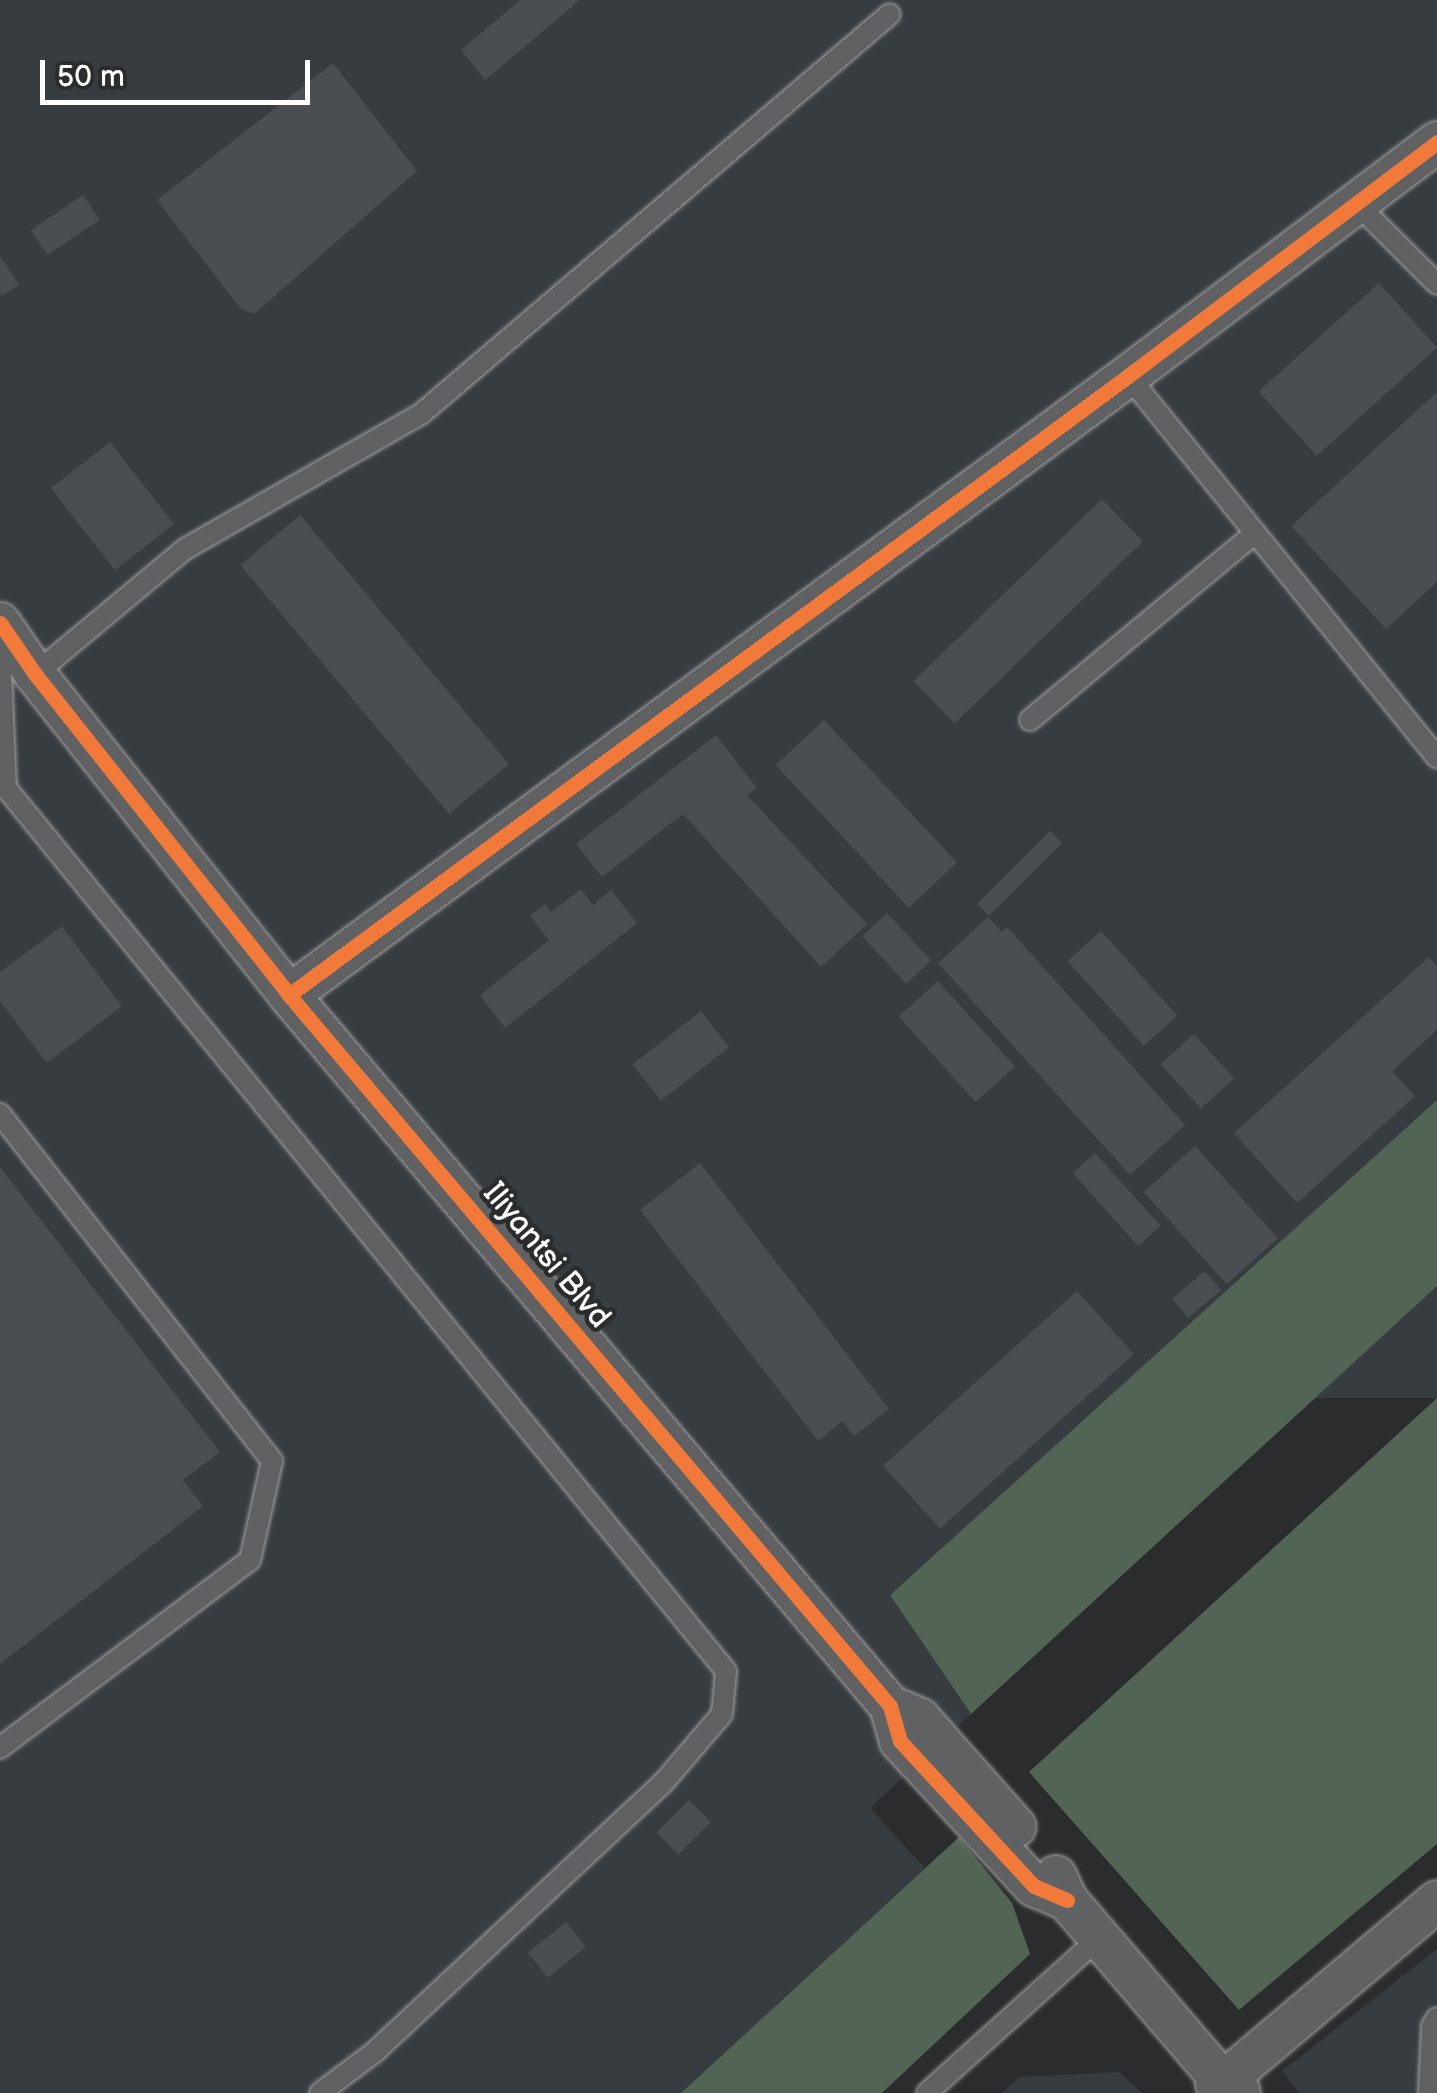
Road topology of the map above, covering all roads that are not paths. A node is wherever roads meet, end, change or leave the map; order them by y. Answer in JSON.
{"nodes":[{"id":1,"x":890,"y":14,"type":"dead end"},
{"id":2,"x":1437,"y":142,"type":"edge"},
{"id":3,"x":1354,"y":201,"type":"junction"},
{"id":4,"x":1437,"y":284,"type":"edge"},
{"id":5,"x":1128,"y":376,"type":"junction"},
{"id":6,"x":1254,"y":534,"type":"junction"},
{"id":7,"x":0,"y":624,"type":"edge"},
{"id":8,"x":0,"y":645,"type":"edge"},
{"id":9,"x":34,"y":674,"type":"junction"},
{"id":10,"x":1030,"y":720,"type":"dead end"},
{"id":11,"x":1437,"y":757,"type":"edge"},
{"id":12,"x":3,"y":791,"type":"edge"},
{"id":13,"x":289,"y":995,"type":"junction"},
{"id":14,"x":0,"y":1114,"type":"edge"},
{"id":15,"x":0,"y":1748,"type":"edge"},
{"id":16,"x":1437,"y":1902,"type":"edge"},
{"id":17,"x":1099,"y":1938,"type":"junction"},
{"id":18,"x":1437,"y":2018,"type":"edge"},
{"id":19,"x":1227,"y":2088,"type":"edge"},
{"id":20,"x":320,"y":2093,"type":"edge"},
{"id":21,"x":927,"y":2093,"type":"edge"},
{"id":22,"x":1429,"y":2093,"type":"edge"}],
"edges":[{"from":1,"to":9,"type":"lane"},
{"from":2,"to":3,"type":"street"},
{"from":3,"to":4,"type":"lane"},
{"from":3,"to":5,"type":"street"},
{"from":5,"to":6,"type":"lane"},
{"from":5,"to":13,"type":"street"},
{"from":6,"to":10,"type":"lane"},
{"from":6,"to":11,"type":"lane"},
{"from":7,"to":9,"type":"street","name":"Iliyantsi Blvd"},
{"from":8,"to":12,"type":"lane"},
{"from":9,"to":13,"type":"street","name":"Iliyantsi Blvd"},
{"from":12,"to":20,"type":"lane"},
{"from":13,"to":17,"type":"street","name":"Iliyantsi Blvd"},
{"from":14,"to":15,"type":"lane"},
{"from":16,"to":19,"type":"street"},
{"from":17,"to":19,"type":"street","name":"Iliyantsi Blvd"},
{"from":17,"to":21,"type":"lane"},
{"from":18,"to":22,"type":"lane"}]}
